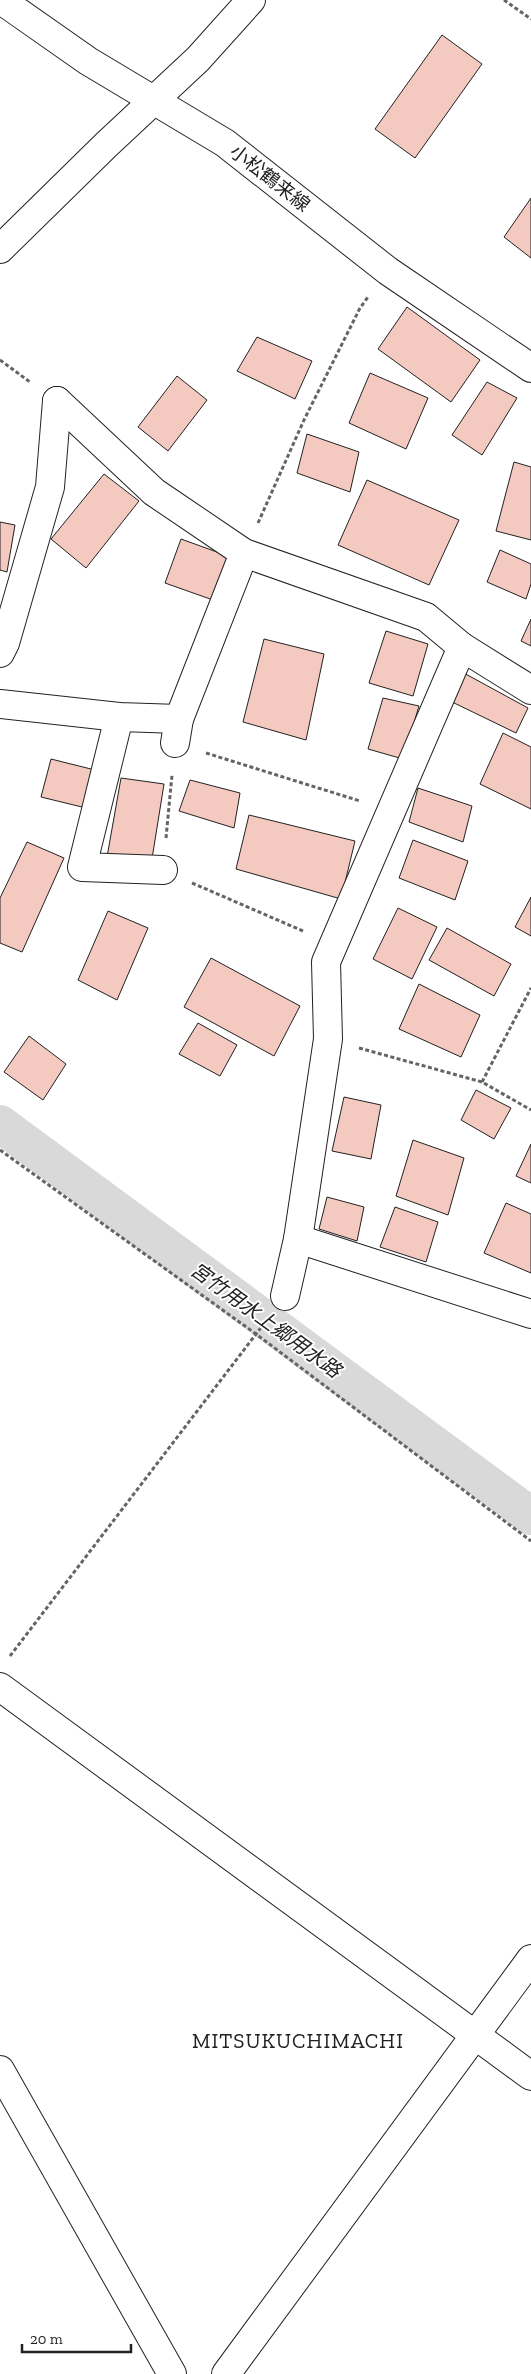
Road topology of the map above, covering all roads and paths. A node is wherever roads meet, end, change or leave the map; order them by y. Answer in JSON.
{"nodes":[{"id":1,"x":1,"y":0,"type":"edge"},
{"id":2,"x":251,"y":0,"type":"edge"},
{"id":3,"x":504,"y":0,"type":"edge"},
{"id":4,"x":531,"y":19,"type":"edge"},
{"id":5,"x":154,"y":99,"type":"junction"},
{"id":6,"x":0,"y":249,"type":"edge"},
{"id":7,"x":388,"y":271,"type":"junction"},
{"id":8,"x":0,"y":360,"type":"edge"},
{"id":9,"x":531,"y":368,"type":"edge"},
{"id":10,"x":56,"y":401,"type":"junction"},
{"id":11,"x":244,"y":553,"type":"junction"},
{"id":12,"x":462,"y":647,"type":"junction"},
{"id":13,"x":0,"y":653,"type":"edge"},
{"id":14,"x":531,"y":690,"type":"edge"},
{"id":15,"x":0,"y":704,"type":"edge"},
{"id":16,"x":119,"y":717,"type":"junction"},
{"id":17,"x":177,"y":731,"type":"junction"},
{"id":18,"x":391,"y":812,"type":"junction"},
{"id":19,"x":163,"y":870,"type":"junction"},
{"id":20,"x":334,"y":945,"type":"junction"},
{"id":21,"x":531,"y":988,"type":"edge"},
{"id":22,"x":328,"y":1039,"type":"junction"},
{"id":23,"x":482,"y":1082,"type":"junction"},
{"id":24,"x":531,"y":1110,"type":"edge"},
{"id":25,"x":0,"y":1150,"type":"edge"},
{"id":26,"x":298,"y":1239,"type":"junction"},
{"id":27,"x":285,"y":1296,"type":"dead end"},
{"id":28,"x":531,"y":1314,"type":"edge"},
{"id":29,"x":256,"y":1334,"type":"junction"},
{"id":30,"x":531,"y":1540,"type":"edge"},
{"id":31,"x":2,"y":1674,"type":"edge"},
{"id":32,"x":531,"y":1959,"type":"edge"},
{"id":33,"x":475,"y":2035,"type":"junction"},
{"id":34,"x":0,"y":2070,"type":"edge"},
{"id":35,"x":531,"y":2076,"type":"edge"},
{"id":36,"x":172,"y":2374,"type":"edge"},
{"id":37,"x":226,"y":2374,"type":"edge"}],
"edges":[{"from":1,"to":5,"type":"street","name":"小松鶴来線"},
{"from":2,"to":5,"type":"street"},
{"from":3,"to":4,"type":"path"},
{"from":5,"to":6,"type":"street"},
{"from":5,"to":7,"type":"street","name":"小松鶴来線"},
{"from":7,"to":9,"type":"street","name":"小松鶴来線"},
{"from":7,"to":11,"type":"path"},
{"from":8,"to":10,"type":"path"},
{"from":10,"to":11,"type":"street"},
{"from":10,"to":13,"type":"street"},
{"from":11,"to":12,"type":"street"},
{"from":11,"to":17,"type":"street"},
{"from":12,"to":14,"type":"street"},
{"from":12,"to":18,"type":"street"},
{"from":15,"to":16,"type":"street"},
{"from":16,"to":17,"type":"street"},
{"from":16,"to":19,"type":"street"},
{"from":17,"to":18,"type":"path"},
{"from":17,"to":19,"type":"path"},
{"from":18,"to":20,"type":"street"},
{"from":19,"to":20,"type":"path"},
{"from":20,"to":22,"type":"street"},
{"from":21,"to":23,"type":"path"},
{"from":22,"to":23,"type":"path"},
{"from":22,"to":26,"type":"street"},
{"from":23,"to":24,"type":"path"},
{"from":25,"to":29,"type":"path"},
{"from":26,"to":27,"type":"street"},
{"from":26,"to":28,"type":"street"},
{"from":29,"to":30,"type":"path"},
{"from":29,"to":31,"type":"path"},
{"from":31,"to":33,"type":"street"},
{"from":32,"to":33,"type":"street"},
{"from":33,"to":35,"type":"street"},
{"from":33,"to":37,"type":"street"},
{"from":34,"to":36,"type":"street"}]}
